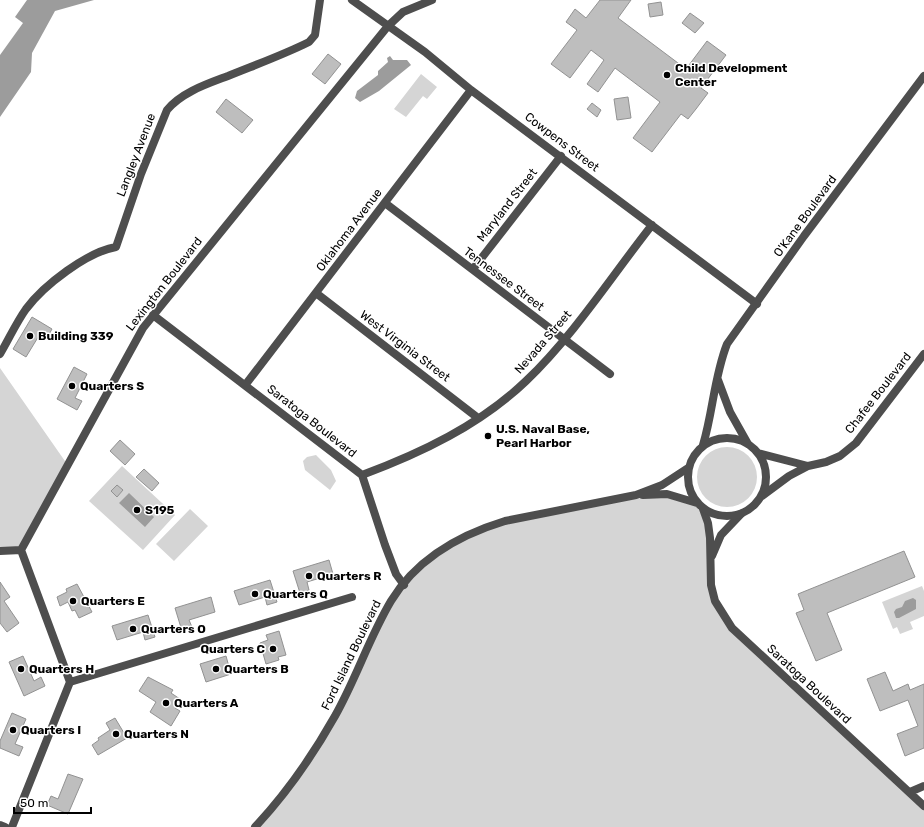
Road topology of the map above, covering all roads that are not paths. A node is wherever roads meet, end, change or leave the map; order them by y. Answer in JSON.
{"nodes":[{"id":1,"x":320,"y":0,"type":"edge"},
{"id":2,"x":352,"y":0,"type":"edge"},
{"id":3,"x":432,"y":0,"type":"edge"},
{"id":4,"x":388,"y":26,"type":"junction"},
{"id":5,"x":924,"y":76,"type":"edge"},
{"id":6,"x":471,"y":90,"type":"junction"},
{"id":7,"x":561,"y":156,"type":"junction"},
{"id":8,"x":384,"y":203,"type":"junction"},
{"id":9,"x":652,"y":225,"type":"junction"},
{"id":10,"x":473,"y":269,"type":"junction"},
{"id":11,"x":316,"y":293,"type":"junction"},
{"id":12,"x":757,"y":304,"type":"junction"},
{"id":13,"x":153,"y":315,"type":"junction"},
{"id":14,"x":564,"y":339,"type":"junction"},
{"id":15,"x":0,"y":354,"type":"edge"},
{"id":16,"x":924,"y":354,"type":"edge"},
{"id":17,"x":610,"y":374,"type":"dead end"},
{"id":18,"x":717,"y":377,"type":"junction"},
{"id":19,"x":246,"y":384,"type":"junction"},
{"id":20,"x":478,"y":418,"type":"junction"},
{"id":21,"x":748,"y":444,"type":"junction"},
{"id":22,"x":703,"y":446,"type":"junction"},
{"id":23,"x":758,"y":453,"type":"junction"},
{"id":24,"x":808,"y":466,"type":"junction"},
{"id":25,"x":688,"y":468,"type":"junction"},
{"id":26,"x":362,"y":475,"type":"junction"},
{"id":27,"x":636,"y":495,"type":"junction"},
{"id":28,"x":760,"y":498,"type":"junction"},
{"id":29,"x":700,"y":506,"type":"junction"},
{"id":30,"x":741,"y":514,"type":"junction"},
{"id":31,"x":21,"y":550,"type":"junction"},
{"id":32,"x":0,"y":551,"type":"edge"},
{"id":33,"x":710,"y":560,"type":"junction"},
{"id":34,"x":404,"y":585,"type":"junction"},
{"id":35,"x":352,"y":597,"type":"dead end"},
{"id":36,"x":70,"y":682,"type":"junction"},
{"id":37,"x":924,"y":786,"type":"edge"},
{"id":38,"x":910,"y":792,"type":"junction"},
{"id":39,"x":924,"y":806,"type":"edge"},
{"id":40,"x":0,"y":825,"type":"edge"},
{"id":41,"x":5,"y":827,"type":"edge"},
{"id":42,"x":12,"y":827,"type":"edge"},
{"id":43,"x":255,"y":827,"type":"edge"}],
"edges":[{"from":1,"to":15,"type":"street","name":"Langley Avenue"},
{"from":2,"to":4,"type":"street","name":"Cowpens Street"},
{"from":3,"to":4,"type":"street","name":"Lexington Boulevard"},
{"from":4,"to":6,"type":"street","name":"Cowpens Street"},
{"from":4,"to":13,"type":"street","name":"Lexington Boulevard"},
{"from":5,"to":12,"type":"street","name":"O'Kane Boulevard"},
{"from":6,"to":7,"type":"street","name":"Cowpens Street"},
{"from":6,"to":8,"type":"street","name":"Oklahoma Avenue"},
{"from":7,"to":9,"type":"street","name":"Cowpens Street"},
{"from":7,"to":10,"type":"street","name":"Maryland Street"},
{"from":8,"to":10,"type":"street","name":"Tennessee Street"},
{"from":8,"to":11,"type":"street","name":"Oklahoma Avenue"},
{"from":9,"to":12,"type":"street","name":"Cowpens Street"},
{"from":9,"to":14,"type":"street","name":"Nevada Street"},
{"from":10,"to":14,"type":"street","name":"Tennessee Street"},
{"from":11,"to":19,"type":"street","name":"Oklahoma Avenue"},
{"from":11,"to":20,"type":"street","name":"West Virginia Street"},
{"from":12,"to":18,"type":"street","name":"O'Kane Boulevard"},
{"from":13,"to":19,"type":"street","name":"Saratoga Boulevard"},
{"from":13,"to":31,"type":"street","name":"Lexington Boulevard"},
{"from":14,"to":17,"type":"street","name":"Tennessee Street"},
{"from":14,"to":20,"type":"street","name":"Nevada Street"},
{"from":16,"to":24,"type":"street","name":"Chafee Boulevard"},
{"from":18,"to":21,"type":"street"},
{"from":18,"to":22,"type":"street","name":"O'Kane Boulevard"},
{"from":19,"to":26,"type":"street","name":"Saratoga Boulevard"},
{"from":20,"to":26,"type":"street","name":"Nevada Street"},
{"from":21,"to":22,"type":"street"},
{"from":21,"to":23,"type":"street"},
{"from":22,"to":25,"type":"street"},
{"from":23,"to":24,"type":"street"},
{"from":23,"to":28,"type":"street"},
{"from":24,"to":28,"type":"street","name":"Chafee Boulevard"},
{"from":25,"to":27,"type":"street","name":"Ford Island Boulevard"},
{"from":25,"to":29,"type":"street"},
{"from":26,"to":34,"type":"street"},
{"from":27,"to":29,"type":"street","name":"Ford Island Boulevard"},
{"from":27,"to":34,"type":"street","name":"Ford Island Boulevard"},
{"from":28,"to":30,"type":"street"},
{"from":29,"to":30,"type":"street"},
{"from":29,"to":33,"type":"street","name":"Saratoga Boulevard"},
{"from":30,"to":33,"type":"street","name":"Saratoga Boulevard"},
{"from":31,"to":32,"type":"street"},
{"from":31,"to":36,"type":"street"},
{"from":33,"to":38,"type":"street","name":"Saratoga Boulevard"},
{"from":34,"to":43,"type":"street","name":"Ford Island Boulevard"},
{"from":35,"to":36,"type":"street"},
{"from":36,"to":42,"type":"street"},
{"from":37,"to":38,"type":"street"},
{"from":38,"to":39,"type":"street","name":"Saratoga Boulevard"},
{"from":40,"to":41,"type":"street"}]}
